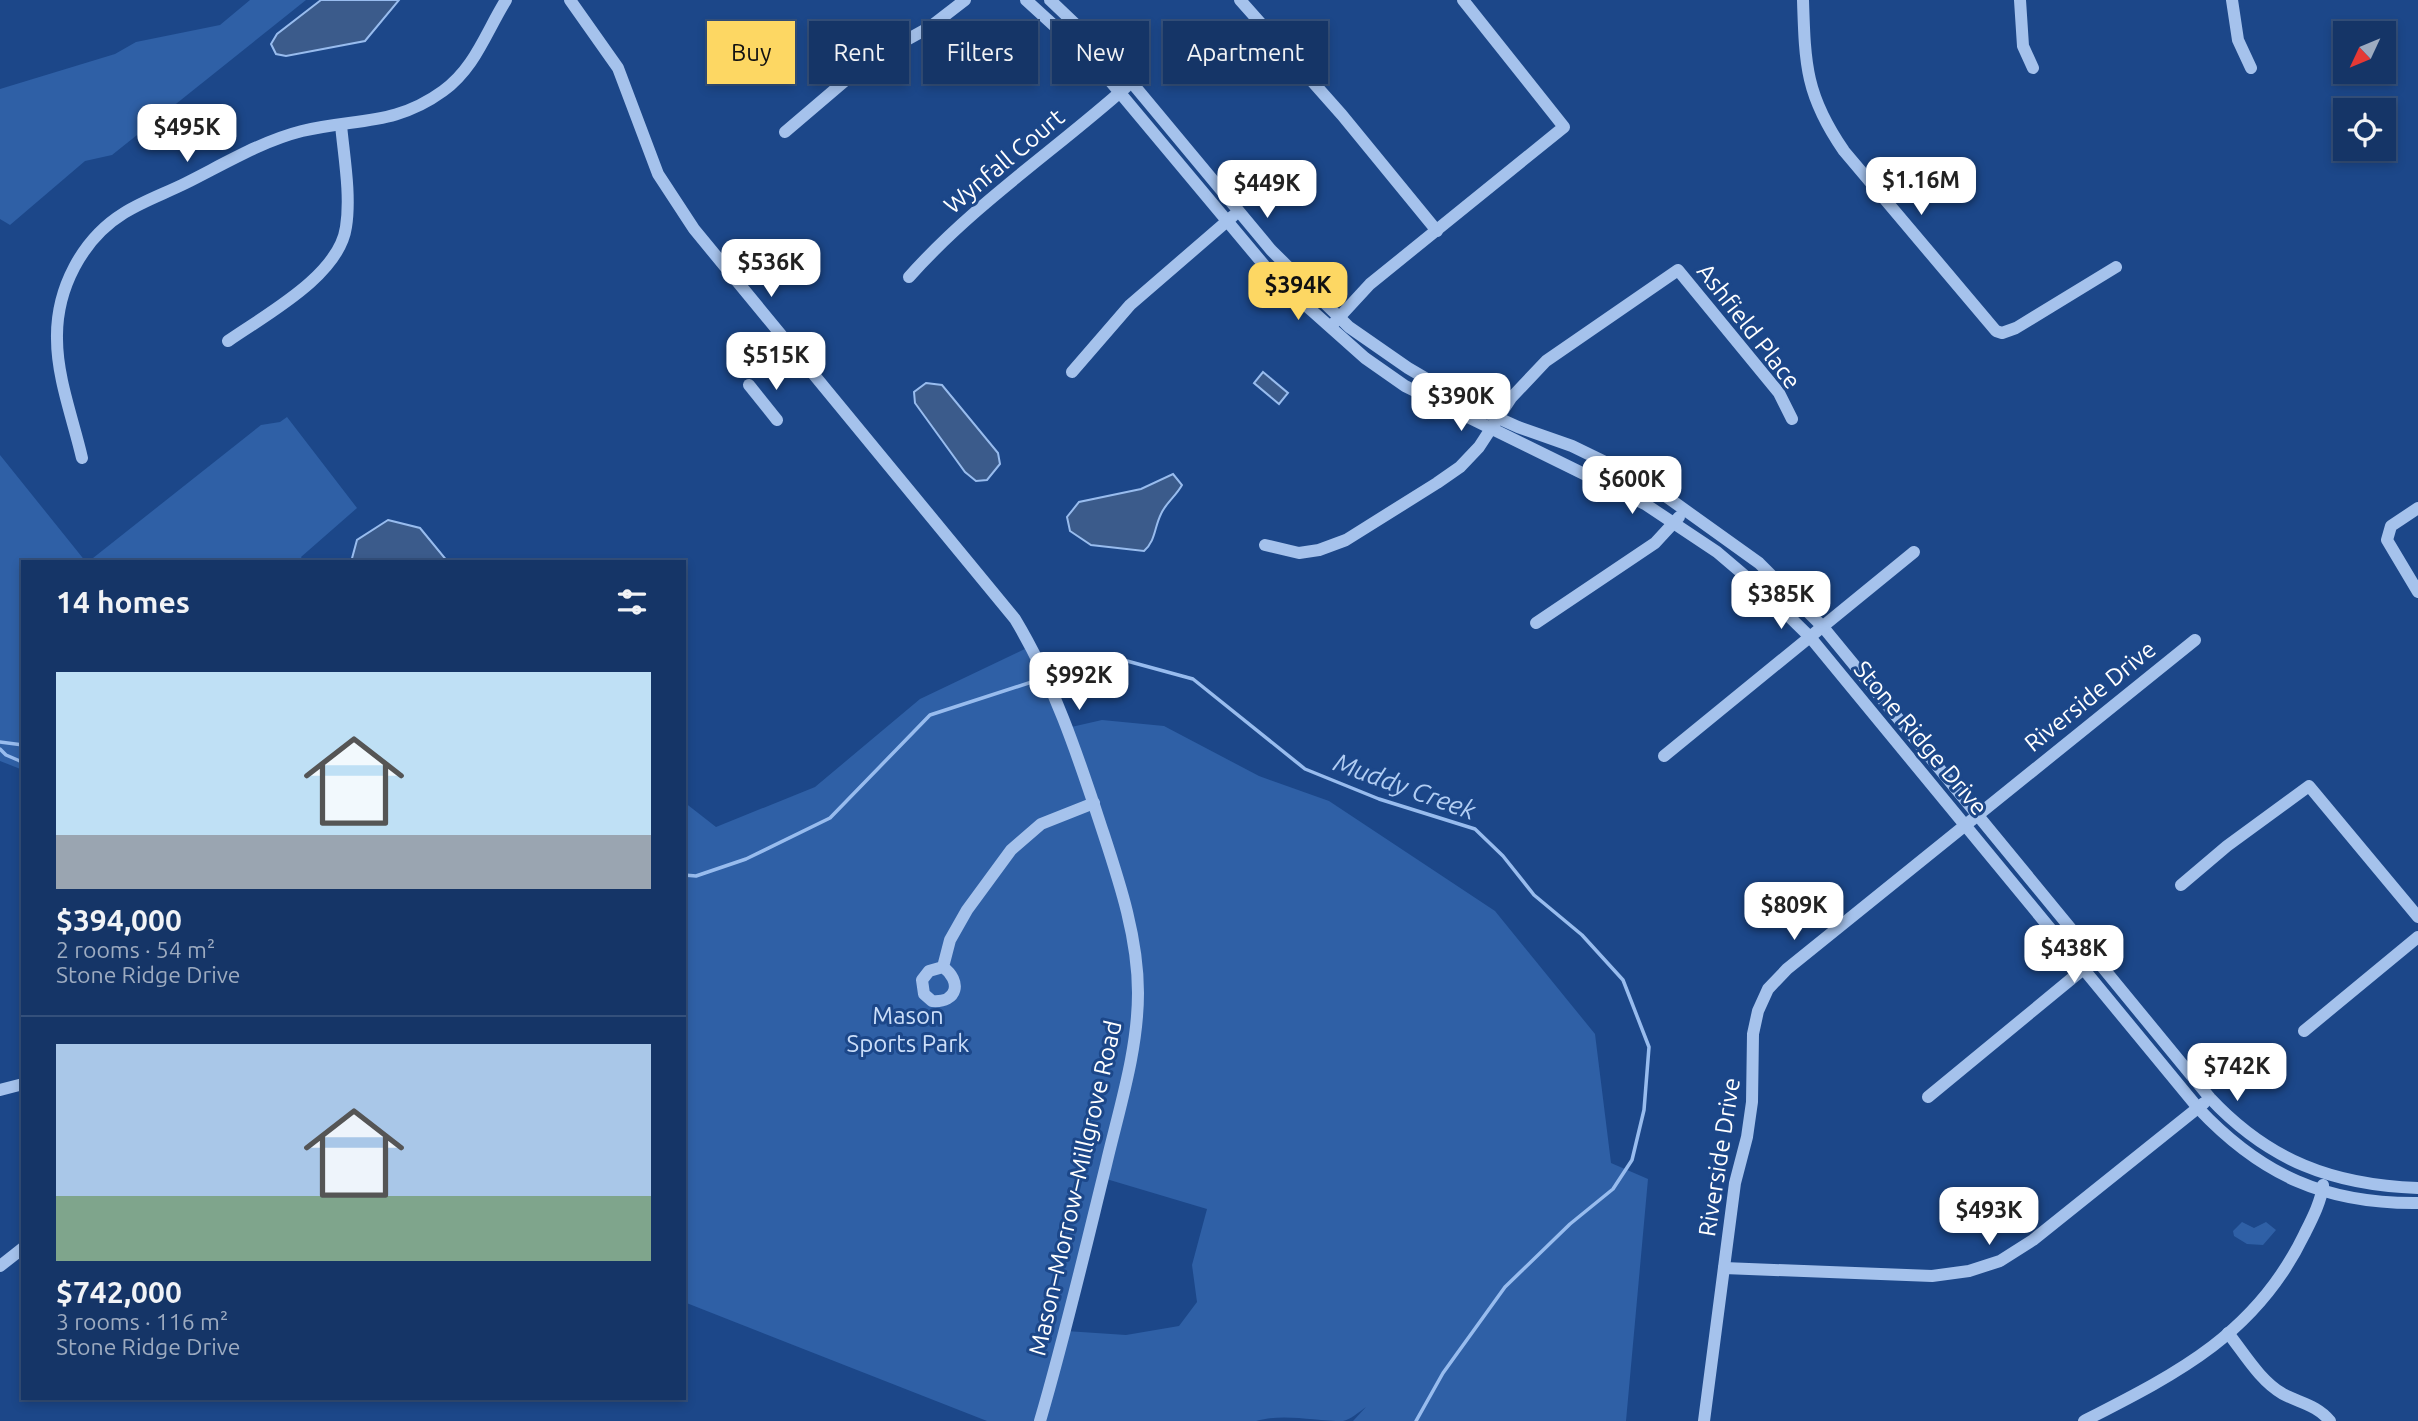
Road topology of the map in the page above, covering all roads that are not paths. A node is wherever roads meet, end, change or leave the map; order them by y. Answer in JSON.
{"nodes":[{"id":1,"x":506,"y":0,"type":"edge"},
{"id":2,"x":570,"y":0,"type":"edge"},
{"id":3,"x":965,"y":0,"type":"edge"},
{"id":4,"x":1026,"y":0,"type":"edge"},
{"id":5,"x":1050,"y":0,"type":"edge"},
{"id":6,"x":1240,"y":0,"type":"edge"},
{"id":7,"x":1463,"y":0,"type":"edge"},
{"id":8,"x":1803,"y":0,"type":"edge"},
{"id":9,"x":2020,"y":0,"type":"edge"},
{"id":10,"x":2232,"y":0,"type":"edge"},
{"id":11,"x":1073,"y":21,"type":"edge"},
{"id":12,"x":2033,"y":68,"type":"dead end"},
{"id":13,"x":2251,"y":68,"type":"dead end"},
{"id":14,"x":1129,"y":84,"type":"edge"},
{"id":15,"x":1133,"y":84,"type":"edge"},
{"id":16,"x":1119,"y":93,"type":"junction"},
{"id":17,"x":341,"y":125,"type":"junction"},
{"id":18,"x":785,"y":132,"type":"dead end"},
{"id":19,"x":1238,"y":212,"type":"junction"},
{"id":20,"x":1226,"y":221,"type":"junction"},
{"id":21,"x":1437,"y":231,"type":"junction"},
{"id":22,"x":2116,"y":267,"type":"dead end"},
{"id":23,"x":909,"y":277,"type":"dead end"},
{"id":24,"x":1338,"y":317,"type":"junction"},
{"id":25,"x":1330,"y":329,"type":"junction"},
{"id":26,"x":228,"y":341,"type":"dead end"},
{"id":27,"x":1072,"y":372,"type":"dead end"},
{"id":28,"x":749,"y":386,"type":"dead end"},
{"id":29,"x":1792,"y":419,"type":"dead end"},
{"id":30,"x":777,"y":420,"type":"dead end"},
{"id":31,"x":1494,"y":423,"type":"junction"},
{"id":32,"x":82,"y":458,"type":"dead end"},
{"id":33,"x":1685,"y":508,"type":"junction"},
{"id":34,"x":2418,"y":508,"type":"edge"},
{"id":35,"x":1675,"y":523,"type":"junction"},
{"id":36,"x":1265,"y":545,"type":"dead end"},
{"id":37,"x":1914,"y":552,"type":"dead end"},
{"id":38,"x":2418,"y":592,"type":"edge"},
{"id":39,"x":1536,"y":623,"type":"dead end"},
{"id":40,"x":1823,"y":627,"type":"junction"},
{"id":41,"x":1810,"y":637,"type":"junction"},
{"id":42,"x":2194,"y":640,"type":"dead end"},
{"id":43,"x":1664,"y":756,"type":"dead end"},
{"id":44,"x":1094,"y":803,"type":"junction"},
{"id":45,"x":1976,"y":814,"type":"junction"},
{"id":46,"x":1965,"y":823,"type":"junction"},
{"id":47,"x":2181,"y":886,"type":"dead end"},
{"id":48,"x":2418,"y":917,"type":"edge"},
{"id":49,"x":2418,"y":937,"type":"edge"},
{"id":50,"x":2095,"y":958,"type":"junction"},
{"id":51,"x":943,"y":967,"type":"dead end"},
{"id":52,"x":2083,"y":970,"type":"junction"},
{"id":53,"x":2304,"y":1031,"type":"dead end"},
{"id":54,"x":21,"y":1084,"type":"edge"},
{"id":55,"x":0,"y":1090,"type":"edge"},
{"id":56,"x":1928,"y":1097,"type":"dead end"},
{"id":57,"x":2210,"y":1098,"type":"junction"},
{"id":58,"x":2198,"y":1108,"type":"junction"},
{"id":59,"x":2325,"y":1174,"type":"junction"},
{"id":60,"x":2418,"y":1188,"type":"edge"},
{"id":61,"x":2323,"y":1191,"type":"junction"},
{"id":62,"x":2418,"y":1203,"type":"edge"},
{"id":63,"x":21,"y":1250,"type":"edge"},
{"id":64,"x":0,"y":1266,"type":"edge"},
{"id":65,"x":1724,"y":1268,"type":"junction"},
{"id":66,"x":2228,"y":1333,"type":"junction"},
{"id":67,"x":2098,"y":1418,"type":"edge"},
{"id":68,"x":1040,"y":1421,"type":"edge"},
{"id":69,"x":1704,"y":1421,"type":"edge"},
{"id":70,"x":2084,"y":1421,"type":"edge"},
{"id":71,"x":2330,"y":1421,"type":"edge"}],
"edges":[{"from":1,"to":17,"type":"street"},
{"from":2,"to":44,"type":"street","name":"Mason–Morrow–Millgrove Road"},
{"from":3,"to":18,"type":"street"},
{"from":4,"to":16,"type":"street","name":"Stone Ridge Drive"},
{"from":5,"to":11,"type":"street","name":"Stone Ridge Drive"},
{"from":6,"to":21,"type":"street"},
{"from":7,"to":21,"type":"street"},
{"from":8,"to":22,"type":"street"},
{"from":9,"to":12,"type":"street"},
{"from":10,"to":13,"type":"street"},
{"from":14,"to":16,"type":"street","name":"Wynfall Court"},
{"from":15,"to":19,"type":"street","name":"Stone Ridge Drive"},
{"from":16,"to":20,"type":"street","name":"Stone Ridge Drive"},
{"from":16,"to":23,"type":"street","name":"Wynfall Court"},
{"from":17,"to":26,"type":"street"},
{"from":17,"to":32,"type":"street"},
{"from":19,"to":20,"type":"street"},
{"from":19,"to":24,"type":"street","name":"Stone Ridge Drive"},
{"from":20,"to":25,"type":"street","name":"Stone Ridge Drive"},
{"from":20,"to":27,"type":"street"},
{"from":21,"to":24,"type":"street"},
{"from":24,"to":25,"type":"street"},
{"from":24,"to":31,"type":"street","name":"Stone Ridge Drive"},
{"from":25,"to":31,"type":"street","name":"Stone Ridge Drive"},
{"from":28,"to":30,"type":"street"},
{"from":29,"to":31,"type":"street","name":"Ashfield Place"},
{"from":31,"to":33,"type":"street","name":"Stone Ridge Drive"},
{"from":31,"to":35,"type":"street","name":"Stone Ridge Drive"},
{"from":31,"to":36,"type":"street","name":"Ashfield Place"},
{"from":33,"to":35,"type":"street"},
{"from":33,"to":40,"type":"street","name":"Stone Ridge Drive"},
{"from":34,"to":38,"type":"street"},
{"from":35,"to":39,"type":"street"},
{"from":35,"to":41,"type":"street","name":"Stone Ridge Drive"},
{"from":37,"to":40,"type":"street"},
{"from":40,"to":41,"type":"street"},
{"from":40,"to":45,"type":"street","name":"Stone Ridge Drive"},
{"from":41,"to":43,"type":"street"},
{"from":41,"to":46,"type":"street","name":"Stone Ridge Drive"},
{"from":42,"to":45,"type":"street","name":"Riverside Drive"},
{"from":44,"to":51,"type":"street"},
{"from":44,"to":68,"type":"street","name":"Mason–Morrow–Millgrove Road"},
{"from":45,"to":46,"type":"street","name":"Riverside Drive"},
{"from":45,"to":50,"type":"street","name":"Stone Ridge Drive"},
{"from":46,"to":52,"type":"street","name":"Stone Ridge Drive"},
{"from":46,"to":65,"type":"street","name":"Riverside Drive"},
{"from":47,"to":48,"type":"street"},
{"from":49,"to":53,"type":"street"},
{"from":50,"to":52,"type":"street"},
{"from":50,"to":57,"type":"street","name":"Stone Ridge Drive"},
{"from":52,"to":56,"type":"street"},
{"from":52,"to":58,"type":"street","name":"Stone Ridge Drive"},
{"from":54,"to":55,"type":"street"},
{"from":57,"to":58,"type":"street"},
{"from":57,"to":59,"type":"street","name":"Stone Ridge Drive"},
{"from":58,"to":61,"type":"street","name":"Stone Ridge Drive"},
{"from":58,"to":65,"type":"street"},
{"from":59,"to":60,"type":"street","name":"Stone Ridge Drive"},
{"from":59,"to":61,"type":"street"},
{"from":61,"to":62,"type":"street","name":"Stone Ridge Drive"},
{"from":61,"to":66,"type":"street"},
{"from":63,"to":64,"type":"street"},
{"from":65,"to":69,"type":"street","name":"Riverside Drive"},
{"from":66,"to":67,"type":"street"},
{"from":66,"to":71,"type":"street"},
{"from":67,"to":70,"type":"street"}]}
